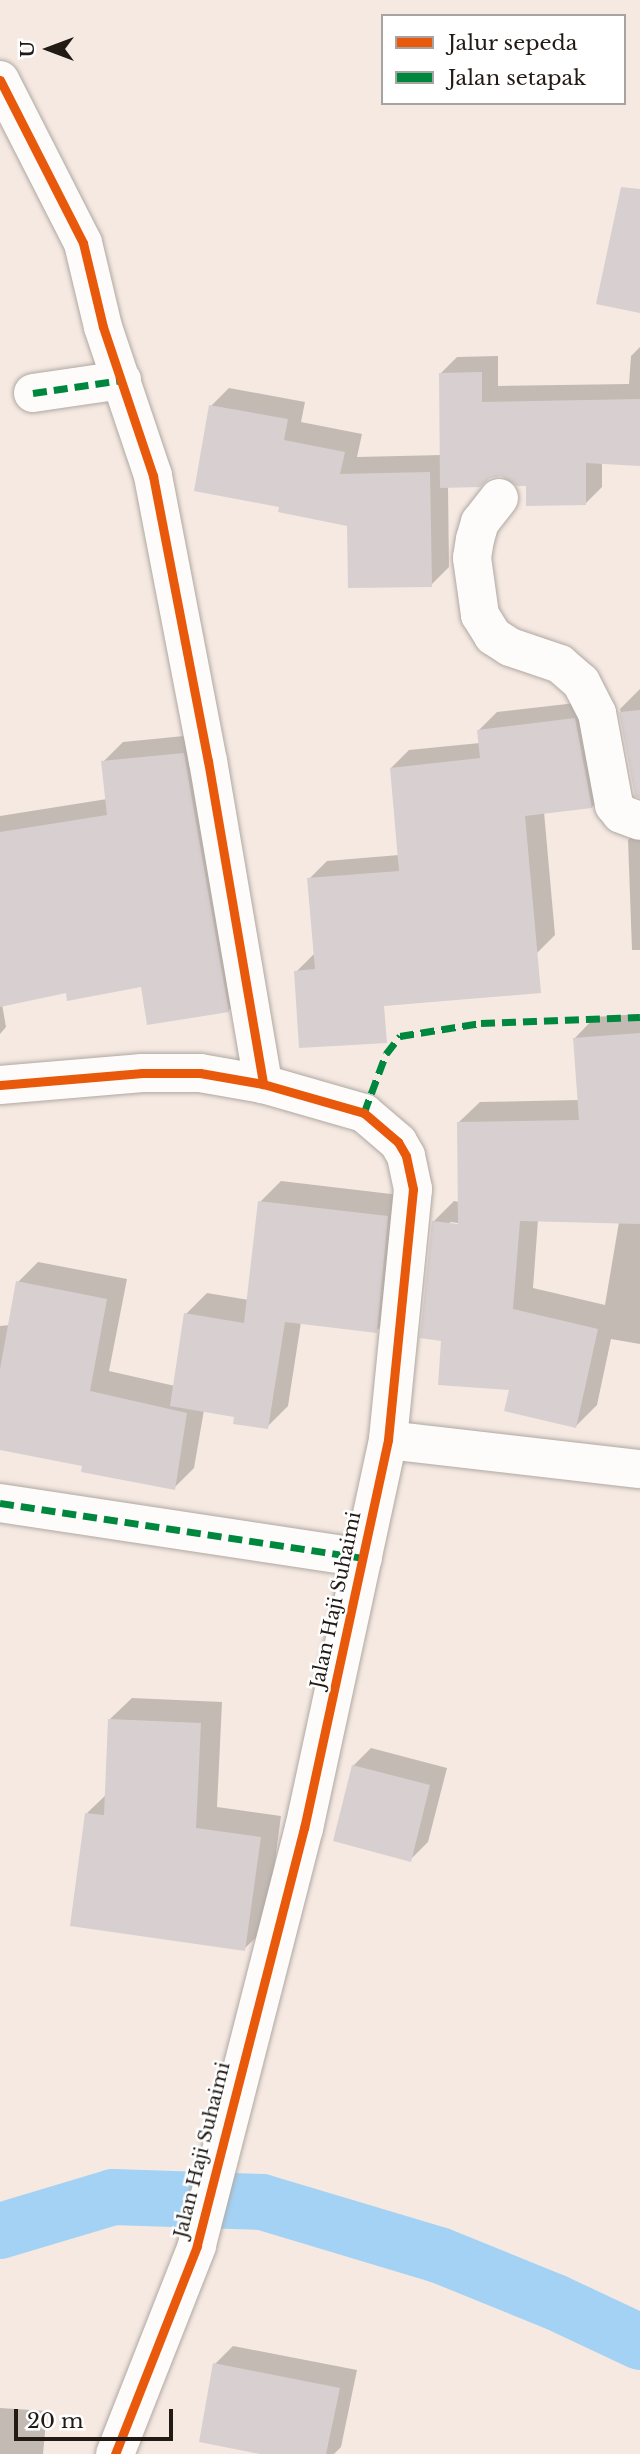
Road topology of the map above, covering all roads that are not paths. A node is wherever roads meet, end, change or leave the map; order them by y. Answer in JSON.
{"nodes":[{"id":1,"x":6,"y":102,"type":"edge"},
{"id":2,"x":122,"y":380,"type":"junction"},
{"id":3,"x":33,"y":393,"type":"dead end"},
{"id":4,"x":499,"y":498,"type":"dead end"},
{"id":5,"x":640,"y":821,"type":"edge"},
{"id":6,"x":263,"y":1084,"type":"junction"},
{"id":7,"x":0,"y":1085,"type":"edge"},
{"id":8,"x":388,"y":1440,"type":"junction"},
{"id":9,"x":640,"y":1469,"type":"edge"},
{"id":10,"x":0,"y":1503,"type":"edge"},
{"id":11,"x":363,"y":1558,"type":"junction"},
{"id":12,"x":115,"y":2454,"type":"edge"}],
"edges":[{"from":1,"to":2,"type":"street"},
{"from":2,"to":3,"type":"street"},
{"from":2,"to":6,"type":"street"},
{"from":4,"to":5,"type":"street"},
{"from":6,"to":7,"type":"street","name":"Jalan Haji Suhaimi"},
{"from":6,"to":8,"type":"street","name":"Jalan Haji Suhaimi"},
{"from":8,"to":9,"type":"street"},
{"from":8,"to":11,"type":"street","name":"Jalan Haji Suhaimi"},
{"from":10,"to":11,"type":"street"},
{"from":11,"to":12,"type":"street","name":"Jalan Haji Suhaimi"}]}
